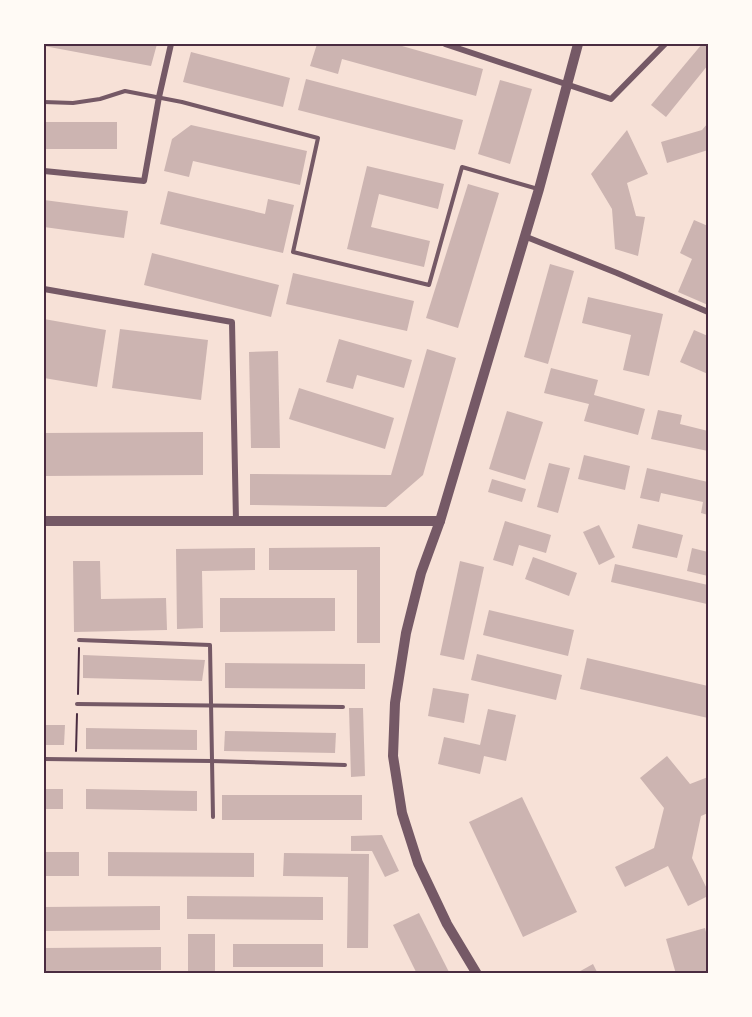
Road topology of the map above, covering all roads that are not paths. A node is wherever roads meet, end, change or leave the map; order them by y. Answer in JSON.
{"nodes":[{"id":1,"x":171,"y":44,"type":"edge"},
{"id":2,"x":445,"y":44,"type":"edge"},
{"id":3,"x":578,"y":44,"type":"edge"},
{"id":4,"x":665,"y":44,"type":"edge"},
{"id":5,"x":566,"y":85,"type":"junction"},
{"id":6,"x":159,"y":97,"type":"junction"},
{"id":7,"x":44,"y":102,"type":"edge"},
{"id":8,"x":44,"y":171,"type":"edge"},
{"id":9,"x":539,"y":189,"type":"junction"},
{"id":10,"x":524,"y":236,"type":"junction"},
{"id":11,"x":44,"y":289,"type":"edge"},
{"id":12,"x":708,"y":312,"type":"edge"},
{"id":13,"x":44,"y":521,"type":"edge"},
{"id":14,"x":236,"y":521,"type":"junction"},
{"id":15,"x":440,"y":521,"type":"junction"},
{"id":16,"x":79,"y":640,"type":"dead end"},
{"id":17,"x":77,"y":704,"type":"dead end"},
{"id":18,"x":210,"y":705,"type":"junction"},
{"id":19,"x":343,"y":707,"type":"dead end"},
{"id":20,"x":44,"y":759,"type":"edge"},
{"id":21,"x":211,"y":761,"type":"junction"},
{"id":22,"x":345,"y":765,"type":"dead end"},
{"id":23,"x":213,"y":817,"type":"dead end"},
{"id":24,"x":477,"y":974,"type":"edge"}],
"edges":[{"from":1,"to":6,"type":"street"},
{"from":2,"to":5,"type":"street"},
{"from":3,"to":5,"type":"street"},
{"from":4,"to":5,"type":"street"},
{"from":5,"to":9,"type":"street"},
{"from":6,"to":7,"type":"lane"},
{"from":6,"to":8,"type":"street"},
{"from":6,"to":9,"type":"lane"},
{"from":9,"to":10,"type":"street"},
{"from":10,"to":12,"type":"street"},
{"from":10,"to":15,"type":"street"},
{"from":11,"to":14,"type":"street"},
{"from":13,"to":14,"type":"street"},
{"from":14,"to":15,"type":"street"},
{"from":15,"to":24,"type":"street"},
{"from":16,"to":18,"type":"lane"},
{"from":17,"to":18,"type":"lane"},
{"from":18,"to":19,"type":"lane"},
{"from":18,"to":21,"type":"lane"},
{"from":20,"to":21,"type":"lane"},
{"from":21,"to":22,"type":"lane"},
{"from":21,"to":23,"type":"lane"}]}
